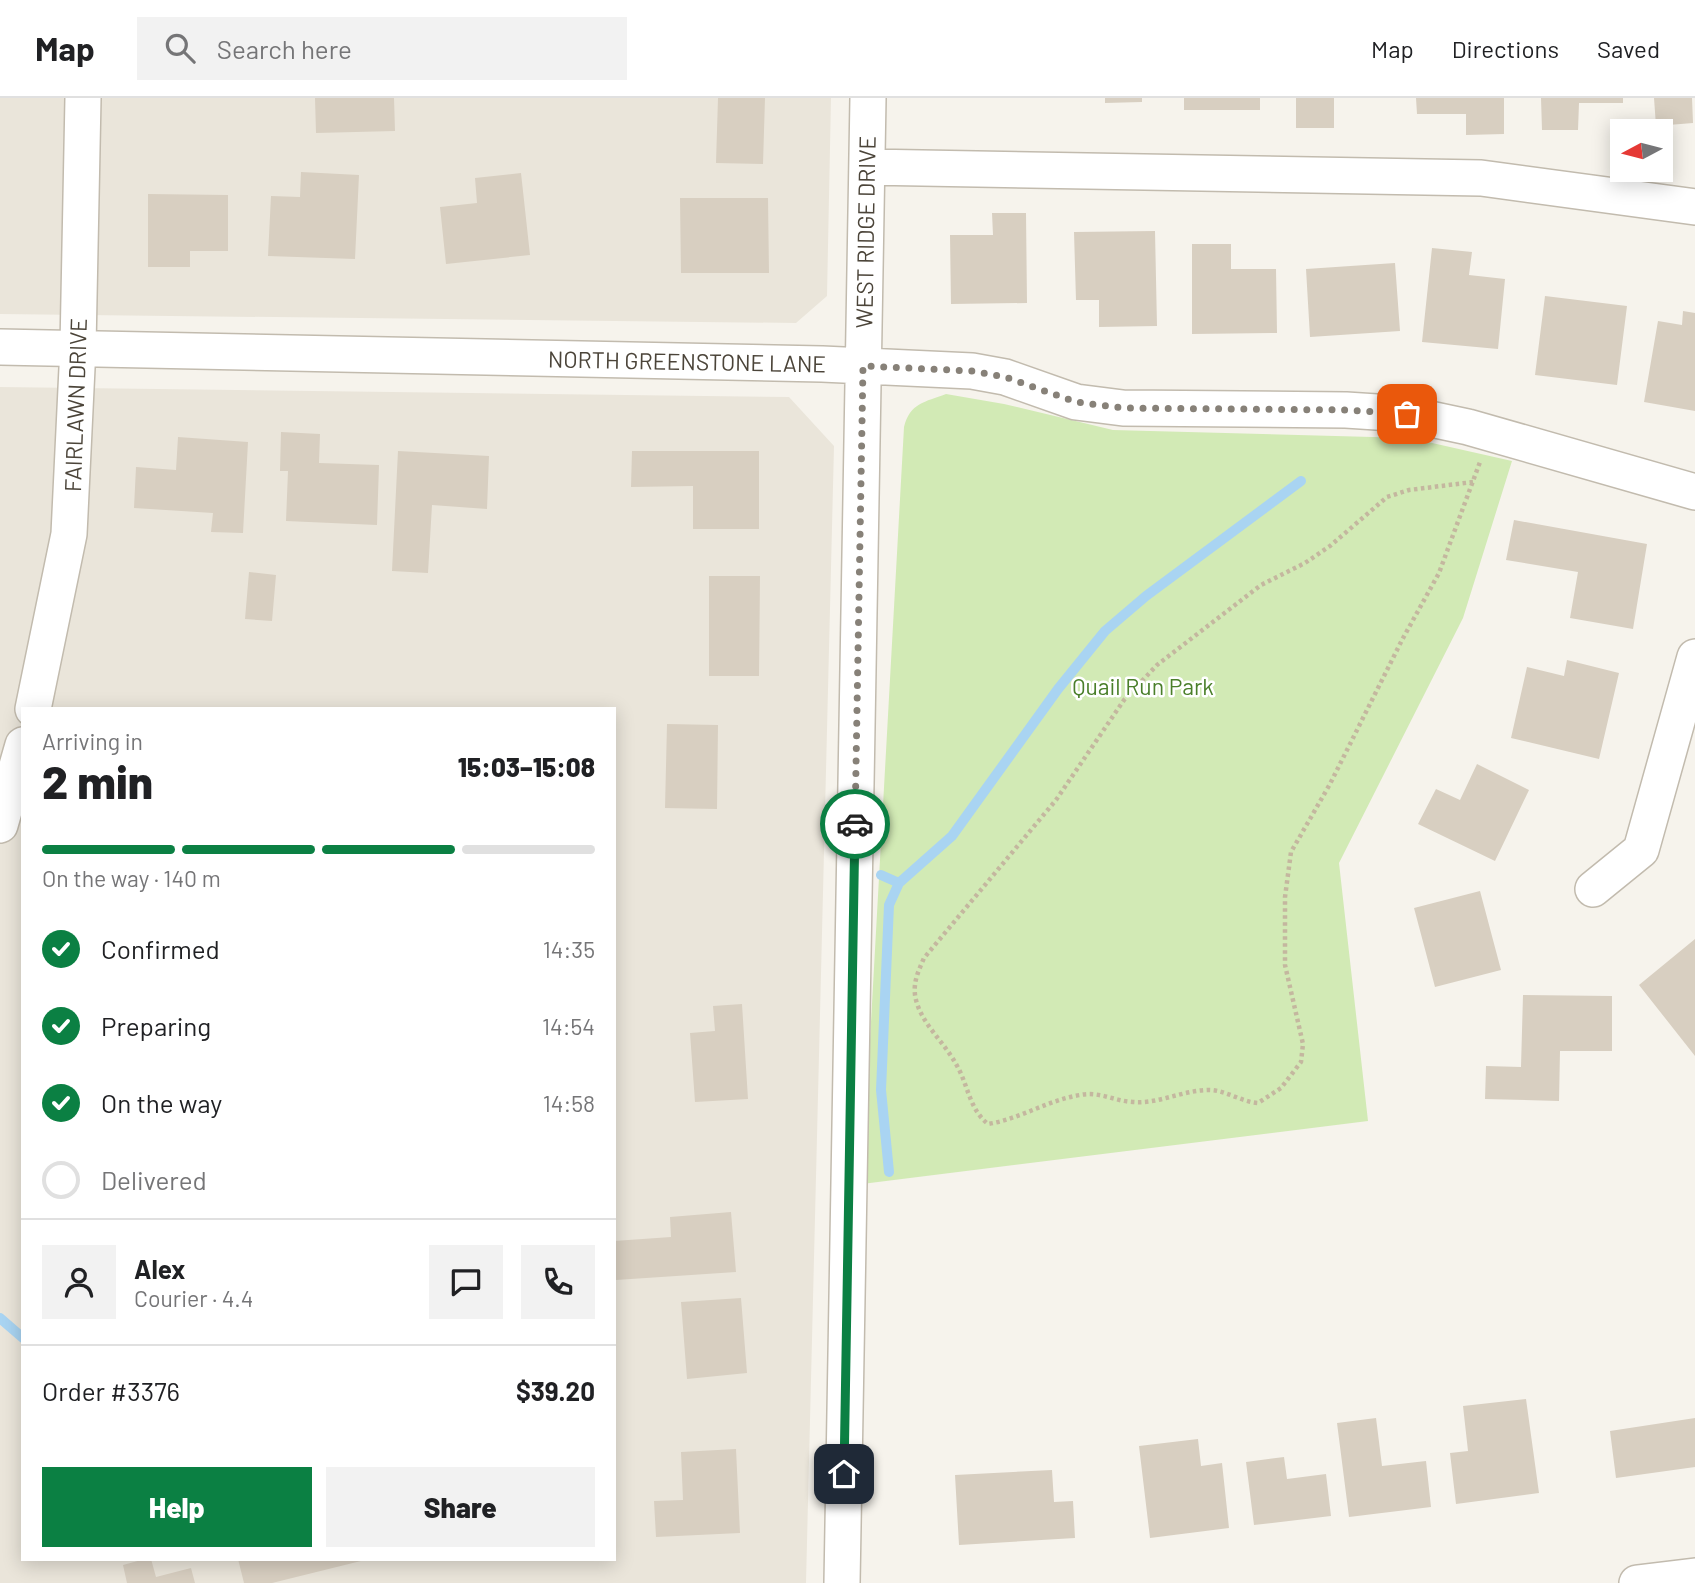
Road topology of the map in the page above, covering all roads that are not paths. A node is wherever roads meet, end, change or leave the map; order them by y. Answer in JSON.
{"nodes":[{"id":1,"x":83,"y":98,"type":"edge"},
{"id":2,"x":868,"y":98,"type":"edge"},
{"id":3,"x":867,"y":167,"type":"junction"},
{"id":4,"x":1695,"y":207,"type":"edge"},
{"id":5,"x":0,"y":347,"type":"edge"},
{"id":6,"x":78,"y":347,"type":"junction"},
{"id":7,"x":863,"y":366,"type":"junction"},
{"id":8,"x":1695,"y":492,"type":"edge"},
{"id":9,"x":1695,"y":657,"type":"edge"},
{"id":10,"x":33,"y":707,"type":"edge"},
{"id":11,"x":21,"y":752,"type":"edge"},
{"id":12,"x":0,"y":825,"type":"edge"},
{"id":13,"x":1593,"y":889,"type":"dead end"},
{"id":14,"x":1695,"y":1576,"type":"edge"},
{"id":15,"x":842,"y":1583,"type":"edge"},
{"id":16,"x":1637,"y":1583,"type":"edge"}],
"edges":[{"from":1,"to":6,"type":"street","name":"FAIRLAWN DRIVE"},
{"from":2,"to":3,"type":"street","name":"WEST RIDGE DRIVE"},
{"from":3,"to":4,"type":"street"},
{"from":3,"to":7,"type":"street","name":"WEST RIDGE DRIVE"},
{"from":5,"to":6,"type":"street","name":"NORTH GREENSTONE LANE"},
{"from":6,"to":7,"type":"street","name":"NORTH GREENSTONE LANE"},
{"from":6,"to":10,"type":"street","name":"FAIRLAWN DRIVE"},
{"from":7,"to":8,"type":"street","name":"NORTH GREENSTONE LANE"},
{"from":7,"to":15,"type":"street","name":"WEST RIDGE DRIVE"},
{"from":9,"to":13,"type":"street"},
{"from":11,"to":12,"type":"street"},
{"from":14,"to":16,"type":"street"}]}
